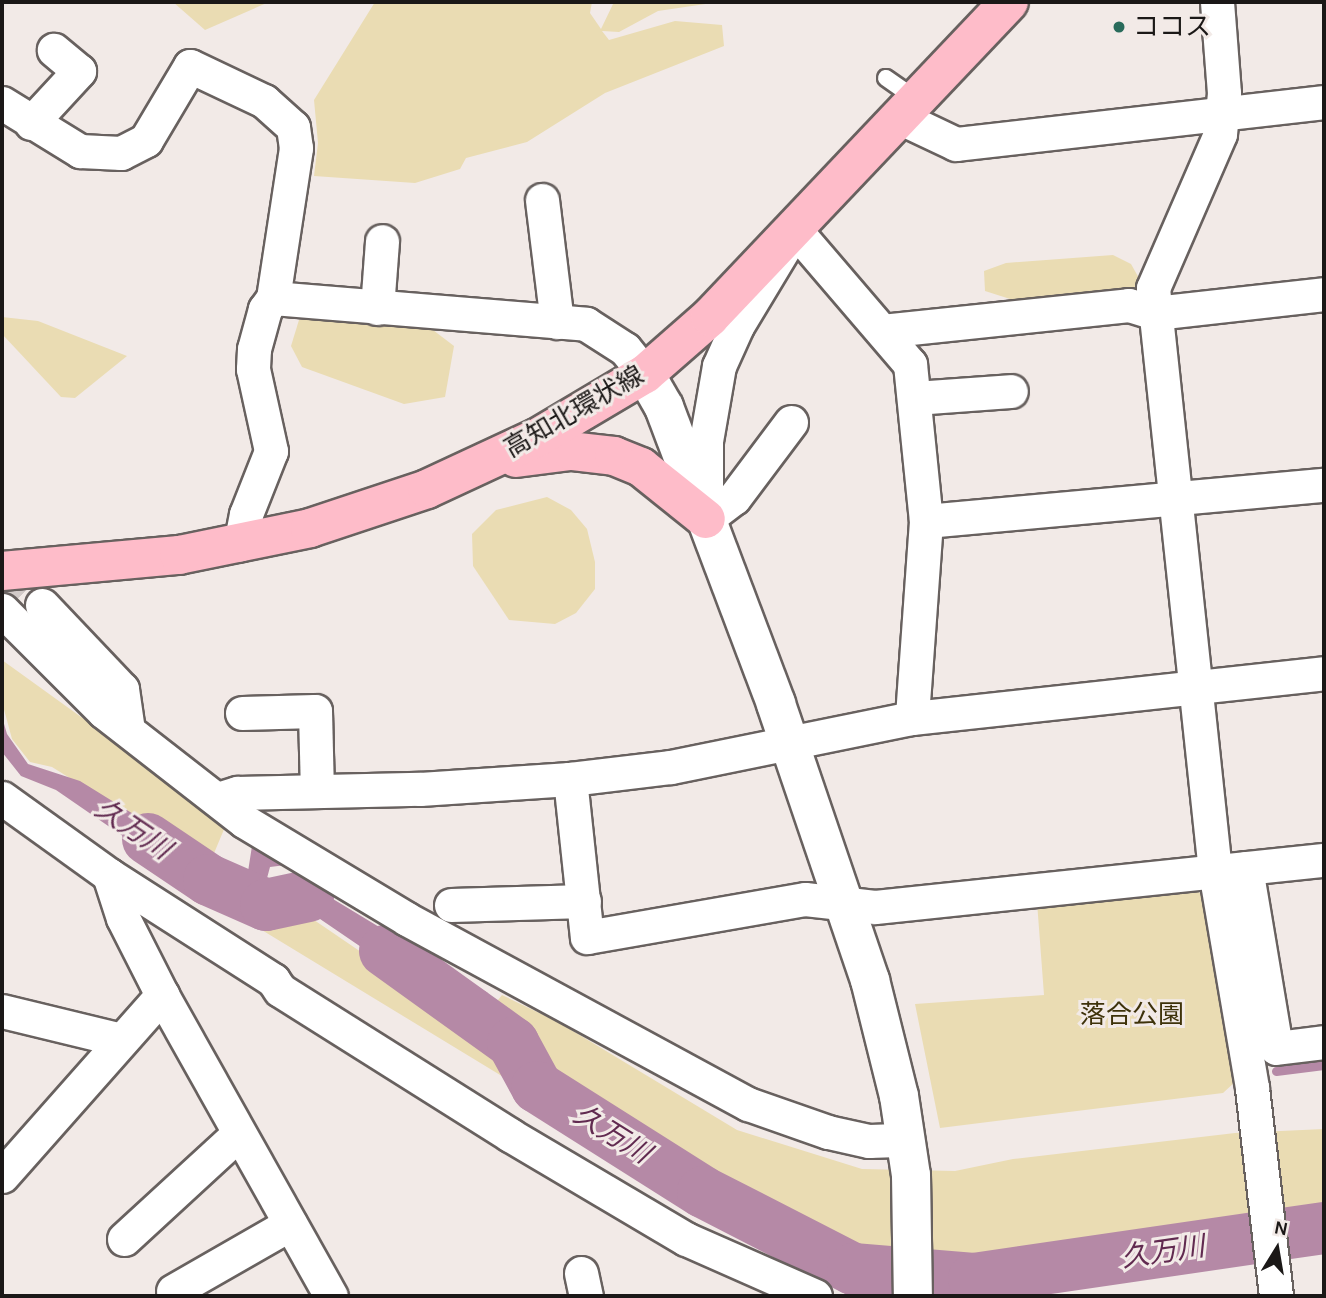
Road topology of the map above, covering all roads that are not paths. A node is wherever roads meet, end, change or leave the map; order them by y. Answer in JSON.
{"nodes":[{"id":1,"x":1009,"y":2,"type":"edge"},
{"id":2,"x":1217,"y":2,"type":"edge"},
{"id":3,"x":54,"y":50,"type":"dead end"},
{"id":4,"x":886,"y":78,"type":"dead end"},
{"id":5,"x":1324,"y":102,"type":"edge"},
{"id":6,"x":2,"y":103,"type":"edge"},
{"id":7,"x":910,"y":109,"type":"junction"},
{"id":8,"x":1225,"y":112,"type":"junction"},
{"id":9,"x":31,"y":123,"type":"junction"},
{"id":10,"x":542,"y":200,"type":"dead end"},
{"id":11,"x":795,"y":230,"type":"junction"},
{"id":12,"x":382,"y":242,"type":"dead end"},
{"id":13,"x":1324,"y":294,"type":"edge"},
{"id":14,"x":273,"y":298,"type":"junction"},
{"id":15,"x":377,"y":308,"type":"junction"},
{"id":16,"x":1155,"y":313,"type":"junction"},
{"id":17,"x":557,"y":322,"type":"junction"},
{"id":18,"x":882,"y":331,"type":"junction"},
{"id":19,"x":645,"y":374,"type":"junction"},
{"id":20,"x":1011,"y":391,"type":"dead end"},
{"id":21,"x":914,"y":398,"type":"junction"},
{"id":22,"x":791,"y":422,"type":"dead end"},
{"id":23,"x":482,"y":464,"type":"junction"},
{"id":24,"x":1324,"y":485,"type":"edge"},
{"id":25,"x":1177,"y":499,"type":"junction"},
{"id":26,"x":706,"y":519,"type":"junction"},
{"id":27,"x":926,"y":520,"type":"junction"},
{"id":28,"x":240,"y":544,"type":"junction"},
{"id":29,"x":2,"y":571,"type":"edge"},
{"id":30,"x":42,"y":605,"type":"tunnel mouth"},
{"id":31,"x":2,"y":610,"type":"edge"},
{"id":32,"x":1324,"y":673,"type":"edge"},
{"id":33,"x":1195,"y":687,"type":"junction"},
{"id":34,"x":242,"y":713,"type":"dead end"},
{"id":35,"x":912,"y":718,"type":"junction"},
{"id":36,"x":128,"y":730,"type":"junction"},
{"id":37,"x":789,"y":742,"type":"junction"},
{"id":38,"x":570,"y":779,"type":"junction"},
{"id":39,"x":317,"y":791,"type":"junction"},
{"id":40,"x":2,"y":798,"type":"edge"},
{"id":41,"x":218,"y":799,"type":"junction"},
{"id":42,"x":1324,"y":860,"type":"edge"},
{"id":43,"x":1231,"y":870,"type":"junction"},
{"id":44,"x":109,"y":875,"type":"junction"},
{"id":45,"x":584,"y":901,"type":"junction"},
{"id":46,"x":846,"y":904,"type":"junction"},
{"id":47,"x":451,"y":905,"type":"dead end"},
{"id":48,"x":162,"y":995,"type":"junction"},
{"id":49,"x":2,"y":1010,"type":"edge"},
{"id":50,"x":122,"y":1040,"type":"junction"},
{"id":51,"x":1324,"y":1042,"type":"edge"},
{"id":52,"x":238,"y":1134,"type":"junction"},
{"id":53,"x":906,"y":1143,"type":"junction"},
{"id":54,"x":3,"y":1173,"type":"edge"},
{"id":55,"x":290,"y":1224,"type":"junction"},
{"id":56,"x":124,"y":1239,"type":"dead end"},
{"id":57,"x":173,"y":1292,"type":"dead end"},
{"id":58,"x":329,"y":1296,"type":"edge"},
{"id":59,"x":815,"y":1296,"type":"edge"},
{"id":60,"x":913,"y":1296,"type":"edge"},
{"id":61,"x":1276,"y":1296,"type":"edge"}],
"edges":[{"from":1,"to":7,"type":"main road","name":"高知北環状線"},
{"from":2,"to":8,"type":"street"},
{"from":3,"to":9,"type":"street"},
{"from":4,"to":7,"type":"lane"},
{"from":5,"to":8,"type":"street"},
{"from":6,"to":9,"type":"street"},
{"from":7,"to":8,"type":"street"},
{"from":7,"to":11,"type":"main road","name":"高知北環状線"},
{"from":8,"to":16,"type":"street"},
{"from":9,"to":14,"type":"street"},
{"from":10,"to":17,"type":"street"},
{"from":11,"to":18,"type":"street"},
{"from":11,"to":19,"type":"main road","name":"高知北環状線"},
{"from":11,"to":26,"type":"street"},
{"from":12,"to":15,"type":"street"},
{"from":13,"to":16,"type":"street"},
{"from":14,"to":15,"type":"street"},
{"from":14,"to":28,"type":"street"},
{"from":15,"to":17,"type":"street"},
{"from":16,"to":18,"type":"street"},
{"from":16,"to":25,"type":"street"},
{"from":17,"to":19,"type":"street"},
{"from":18,"to":21,"type":"street"},
{"from":19,"to":23,"type":"main road","name":"高知北環状線"},
{"from":19,"to":26,"type":"street"},
{"from":20,"to":21,"type":"street"},
{"from":21,"to":27,"type":"street"},
{"from":22,"to":26,"type":"street"},
{"from":23,"to":26,"type":"main road"},
{"from":23,"to":28,"type":"main road","name":"高知北環状線"},
{"from":24,"to":25,"type":"street"},
{"from":25,"to":27,"type":"street"},
{"from":25,"to":33,"type":"street"},
{"from":26,"to":37,"type":"street"},
{"from":27,"to":35,"type":"street"},
{"from":28,"to":29,"type":"main road","name":"高知北環状線"},
{"from":30,"to":36,"type":"street"},
{"from":31,"to":36,"type":"street"},
{"from":32,"to":33,"type":"street"},
{"from":33,"to":35,"type":"street"},
{"from":33,"to":43,"type":"street"},
{"from":34,"to":39,"type":"street"},
{"from":35,"to":37,"type":"street"},
{"from":36,"to":41,"type":"street"},
{"from":37,"to":38,"type":"street"},
{"from":37,"to":46,"type":"street"},
{"from":38,"to":39,"type":"street"},
{"from":38,"to":45,"type":"street"},
{"from":39,"to":41,"type":"street"},
{"from":40,"to":44,"type":"street"},
{"from":41,"to":53,"type":"street"},
{"from":42,"to":43,"type":"street"},
{"from":43,"to":46,"type":"street"},
{"from":43,"to":51,"type":"street"},
{"from":43,"to":61,"type":"street"},
{"from":44,"to":48,"type":"street"},
{"from":44,"to":59,"type":"street"},
{"from":45,"to":46,"type":"street"},
{"from":45,"to":47,"type":"street"},
{"from":46,"to":53,"type":"street"},
{"from":48,"to":50,"type":"street"},
{"from":48,"to":52,"type":"street"},
{"from":49,"to":50,"type":"street"},
{"from":50,"to":54,"type":"street"},
{"from":52,"to":55,"type":"street"},
{"from":52,"to":56,"type":"street"},
{"from":53,"to":60,"type":"street"},
{"from":55,"to":57,"type":"street"},
{"from":55,"to":58,"type":"street"}]}
